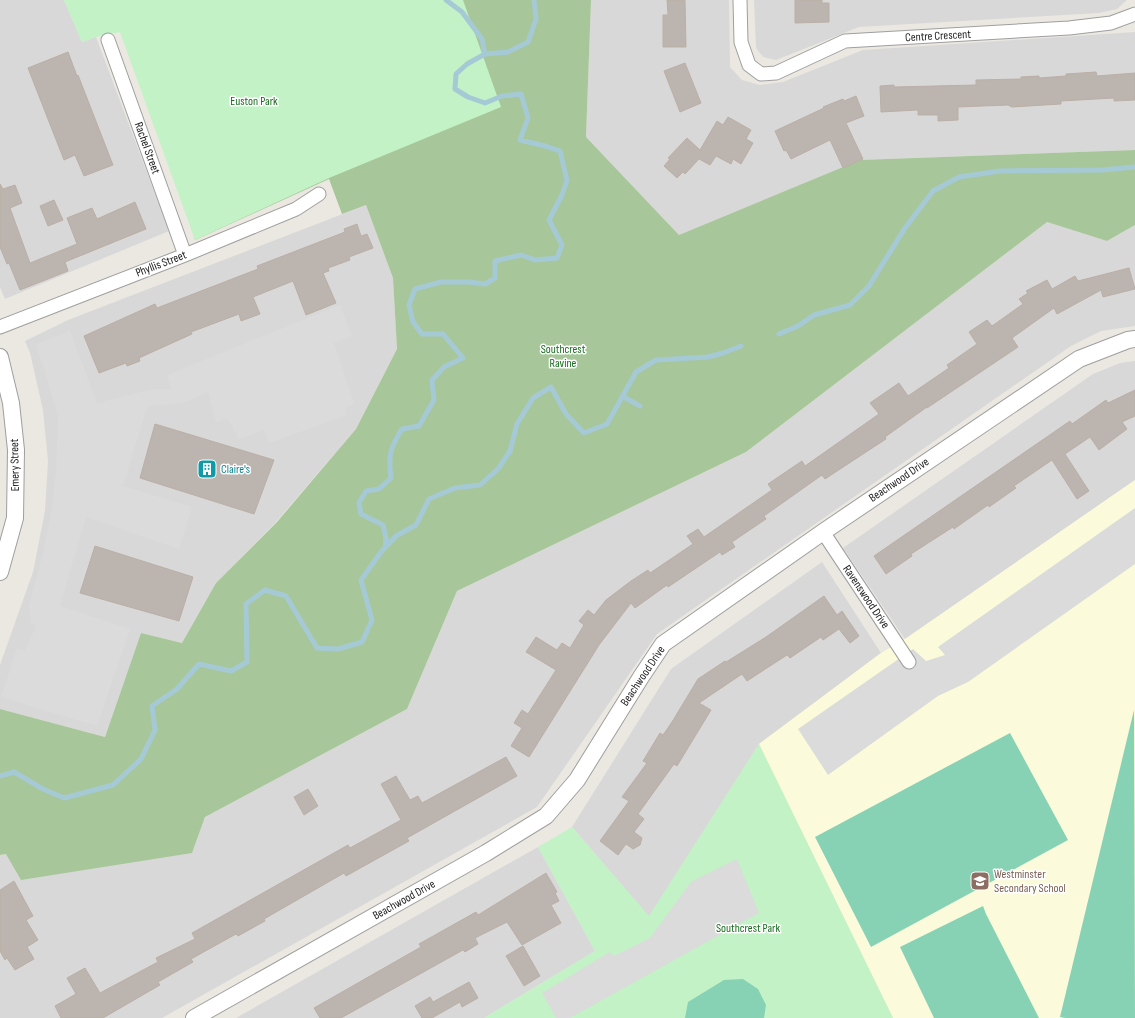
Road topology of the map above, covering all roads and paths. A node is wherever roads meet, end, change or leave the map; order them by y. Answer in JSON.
{"nodes":[{"id":1,"x":740,"y":0,"type":"edge"},
{"id":2,"x":1135,"y":14,"type":"edge"},
{"id":3,"x":108,"y":40,"type":"dead end"},
{"id":4,"x":319,"y":194,"type":"dead end"},
{"id":5,"x":185,"y":255,"type":"junction"},
{"id":6,"x":0,"y":327,"type":"edge"},
{"id":7,"x":1135,"y":339,"type":"edge"},
{"id":8,"x":0,"y":357,"type":"edge"},
{"id":9,"x":823,"y":532,"type":"junction"},
{"id":10,"x":0,"y":572,"type":"edge"},
{"id":11,"x":910,"y":662,"type":"dead end"},
{"id":12,"x":194,"y":1018,"type":"edge"}],
"edges":[{"from":1,"to":2,"type":"street","name":"Centre Crescent"},
{"from":3,"to":5,"type":"street","name":"Rachel Street"},
{"from":4,"to":5,"type":"street","name":"Phyllis Street"},
{"from":5,"to":6,"type":"street","name":"Phyllis Street"},
{"from":7,"to":9,"type":"street","name":"Beachwood Drive"},
{"from":8,"to":10,"type":"street","name":"Emery Street"},
{"from":9,"to":11,"type":"street","name":"Ravenswood Drive"},
{"from":9,"to":12,"type":"street","name":"Beachwood Drive"}]}
